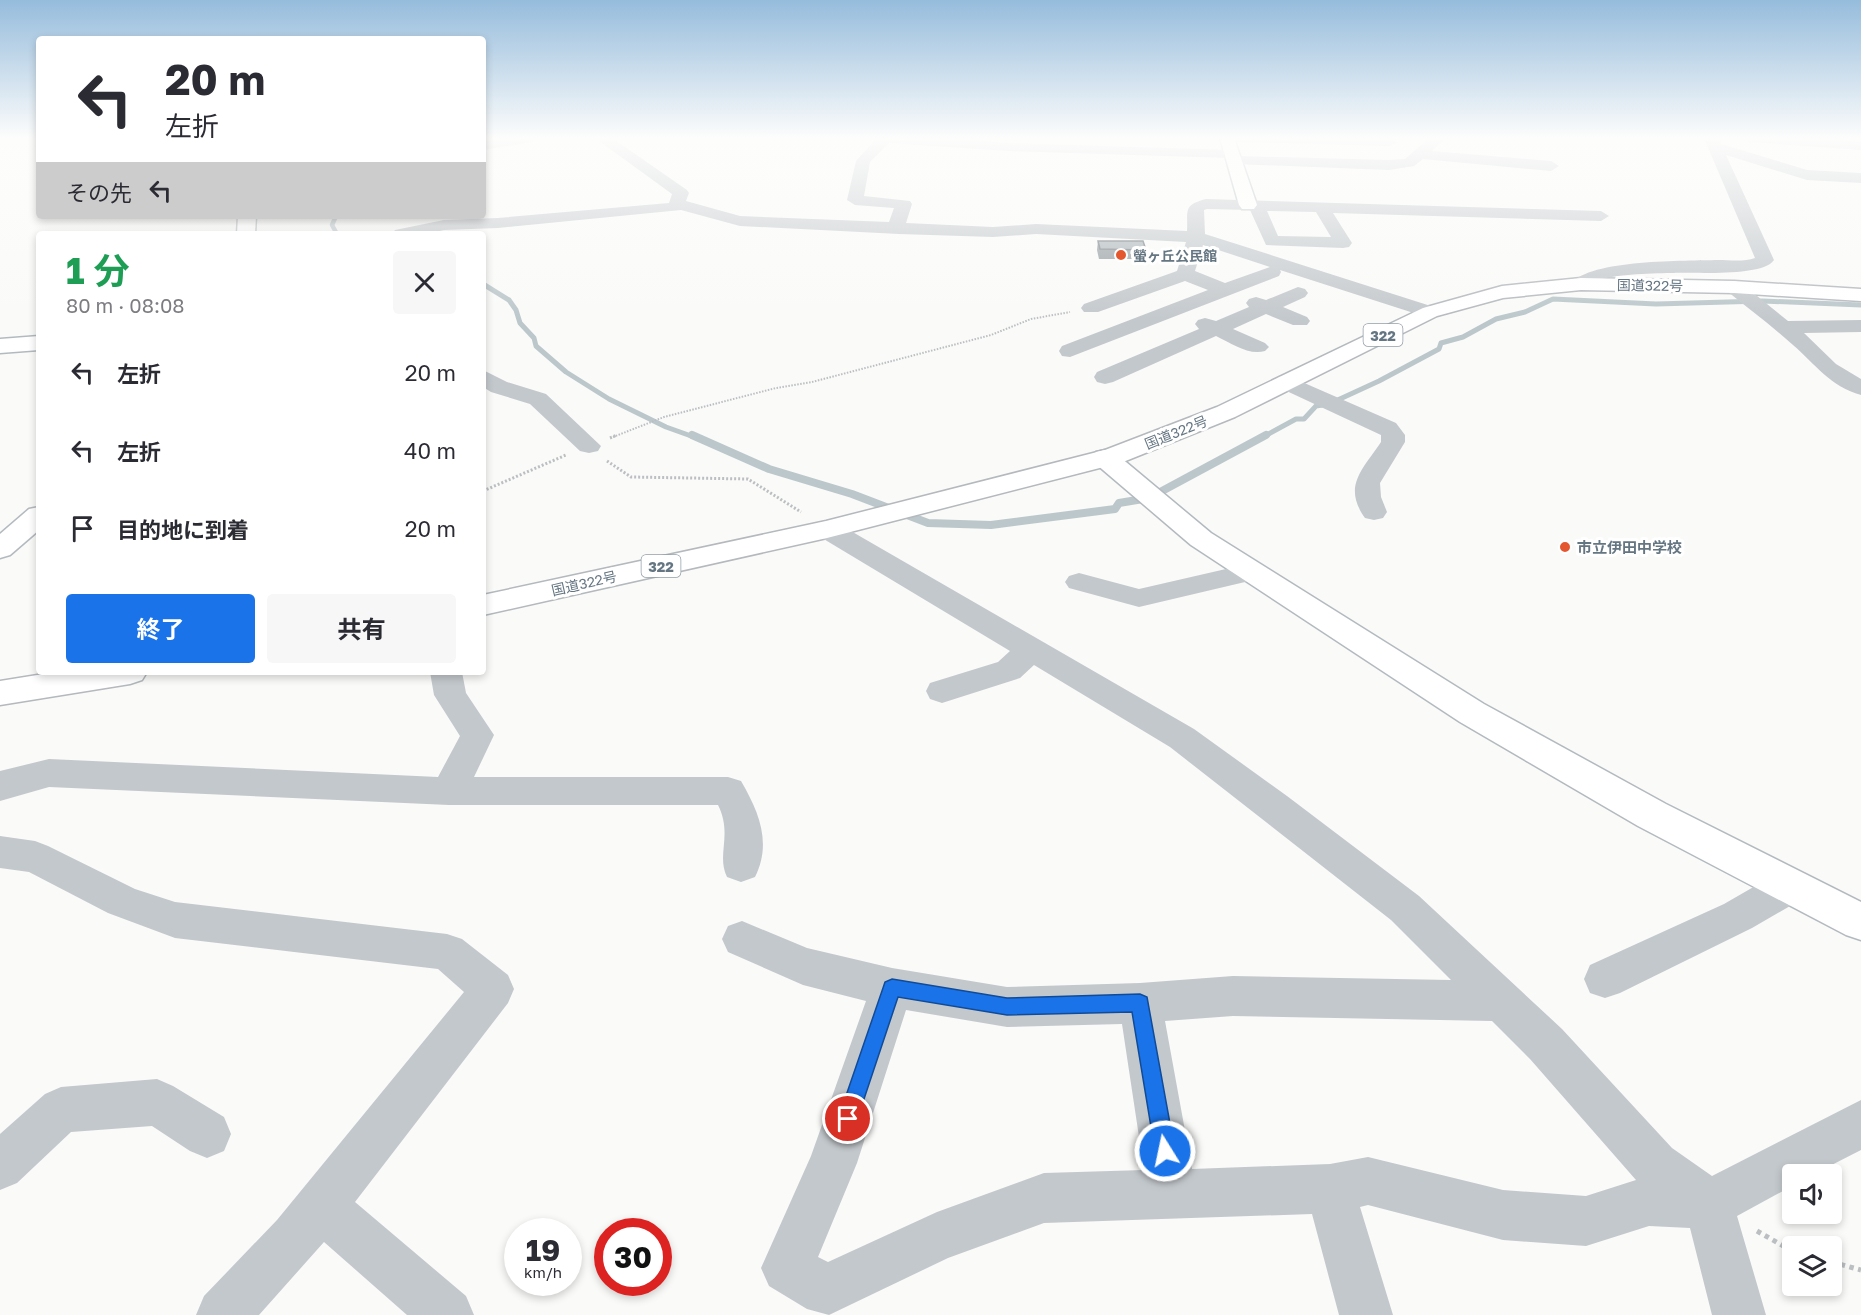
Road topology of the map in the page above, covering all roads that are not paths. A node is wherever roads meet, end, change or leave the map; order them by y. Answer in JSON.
{"nodes":[{"id":1,"x":678,"y":199,"type":"edge"},
{"id":2,"x":855,"y":199,"type":"edge"},
{"id":3,"x":1250,"y":199,"type":"edge"},
{"id":4,"x":1509,"y":199,"type":"edge"},
{"id":5,"x":1528,"y":199,"type":"edge"},
{"id":6,"x":1738,"y":199,"type":"edge"},
{"id":7,"x":1562,"y":200,"type":"dead end"},
{"id":8,"x":676,"y":204,"type":"junction"},
{"id":9,"x":1252,"y":205,"type":"junction"},
{"id":10,"x":1323,"y":208,"type":"junction"},
{"id":11,"x":1389,"y":211,"type":"junction"},
{"id":12,"x":1524,"y":215,"type":"junction"},
{"id":13,"x":1600,"y":221,"type":"dead end"},
{"id":14,"x":1240,"y":223,"type":"dead end"},
{"id":15,"x":1264,"y":224,"type":"junction"},
{"id":16,"x":1333,"y":226,"type":"junction"},
{"id":17,"x":1357,"y":227,"type":"dead end"},
{"id":18,"x":1404,"y":228,"type":"dead end"},
{"id":19,"x":899,"y":229,"type":"junction"},
{"id":20,"x":415,"y":231,"type":"edge"},
{"id":21,"x":978,"y":232,"type":"junction"},
{"id":22,"x":1196,"y":237,"type":"junction"},
{"id":23,"x":914,"y":247,"type":"dead end"},
{"id":24,"x":1272,"y":272,"type":"dead end"},
{"id":25,"x":1185,"y":274,"type":"junction"},
{"id":26,"x":1581,"y":284,"type":"junction"},
{"id":27,"x":1225,"y":290,"type":"junction"},
{"id":28,"x":1133,"y":293,"type":"junction"},
{"id":29,"x":1299,"y":293,"type":"dead end"},
{"id":30,"x":1861,"y":295,"type":"edge"},
{"id":31,"x":1746,"y":297,"type":"junction"},
{"id":32,"x":1266,"y":307,"type":"junction"},
{"id":33,"x":1174,"y":310,"type":"junction"},
{"id":34,"x":1430,"y":312,"type":"junction"},
{"id":35,"x":1300,"y":321,"type":"dead end"},
{"id":36,"x":1861,"y":326,"type":"edge"},
{"id":37,"x":1783,"y":327,"type":"junction"},
{"id":38,"x":1217,"y":329,"type":"junction"},
{"id":39,"x":1117,"y":333,"type":"junction"},
{"id":40,"x":36,"y":343,"type":"edge"},
{"id":41,"x":0,"y":346,"type":"edge"},
{"id":42,"x":1258,"y":347,"type":"dead end"},
{"id":43,"x":1070,"y":351,"type":"dead end"},
{"id":44,"x":1160,"y":353,"type":"junction"},
{"id":45,"x":1189,"y":366,"type":"dead end"},
{"id":46,"x":1105,"y":377,"type":"dead end"},
{"id":47,"x":486,"y":378,"type":"edge"},
{"id":48,"x":1286,"y":382,"type":"junction"},
{"id":49,"x":1861,"y":388,"type":"edge"},
{"id":50,"x":589,"y":446,"type":"road end"},
{"id":51,"x":1105,"y":459,"type":"junction"},
{"id":52,"x":1374,"y":512,"type":"dead end"},
{"id":53,"x":36,"y":518,"type":"edge"},
{"id":54,"x":833,"y":527,"type":"junction"},
{"id":55,"x":0,"y":549,"type":"edge"},
{"id":56,"x":1252,"y":572,"type":"junction"},
{"id":57,"x":1079,"y":582,"type":"dead end"},
{"id":58,"x":486,"y":604,"type":"edge"},
{"id":59,"x":1032,"y":649,"type":"junction"},
{"id":60,"x":111,"y":675,"type":"edge"},
{"id":61,"x":447,"y":675,"type":"edge"},
{"id":62,"x":942,"y":692,"type":"dead end"},
{"id":63,"x":0,"y":693,"type":"edge"},
{"id":64,"x":0,"y":787,"type":"edge"},
{"id":65,"x":449,"y":791,"type":"junction"},
{"id":66,"x":0,"y":852,"type":"edge"},
{"id":67,"x":741,"y":866,"type":"dead end"},
{"id":68,"x":1790,"y":886,"type":"junction"},
{"id":69,"x":1861,"y":922,"type":"edge"},
{"id":70,"x":742,"y":939,"type":"dead end"},
{"id":71,"x":1605,"y":979,"type":"dead end"},
{"id":72,"x":892,"y":988,"type":"junction"},
{"id":73,"x":1502,"y":1001,"type":"junction"},
{"id":74,"x":1140,"y":1003,"type":"junction"},
{"id":75,"x":1861,"y":1124,"type":"edge"},
{"id":76,"x":207,"y":1134,"type":"dead end"},
{"id":77,"x":0,"y":1166,"type":"edge"},
{"id":78,"x":1330,"y":1189,"type":"junction"},
{"id":79,"x":1172,"y":1194,"type":"junction"},
{"id":80,"x":1710,"y":1204,"type":"junction"},
{"id":81,"x":321,"y":1206,"type":"junction"},
{"id":82,"x":223,"y":1315,"type":"edge"},
{"id":83,"x":447,"y":1315,"type":"edge"},
{"id":84,"x":1366,"y":1315,"type":"edge"},
{"id":85,"x":1739,"y":1315,"type":"edge"}],
"edges":[{"from":1,"to":8,"type":"street"},
{"from":2,"to":19,"type":"street"},
{"from":3,"to":9,"type":"main road"},
{"from":4,"to":12,"type":"street"},
{"from":5,"to":7,"type":"street"},
{"from":6,"to":26,"type":"street"},
{"from":8,"to":19,"type":"street"},
{"from":8,"to":20,"type":"street"},
{"from":9,"to":10,"type":"street"},
{"from":9,"to":15,"type":"street"},
{"from":9,"to":22,"type":"street"},
{"from":10,"to":11,"type":"street"},
{"from":10,"to":16,"type":"street"},
{"from":11,"to":12,"type":"street"},
{"from":11,"to":18,"type":"street"},
{"from":12,"to":13,"type":"street"},
{"from":14,"to":15,"type":"street"},
{"from":15,"to":16,"type":"street"},
{"from":16,"to":17,"type":"street"},
{"from":19,"to":21,"type":"street"},
{"from":21,"to":22,"type":"street"},
{"from":21,"to":23,"type":"street"},
{"from":22,"to":25,"type":"street"},
{"from":22,"to":34,"type":"street"},
{"from":24,"to":27,"type":"street"},
{"from":25,"to":27,"type":"street"},
{"from":25,"to":28,"type":"street"},
{"from":26,"to":31,"type":"main road","name":"国道322号","number":"322"},
{"from":26,"to":34,"type":"main road","name":"国道322号","number":"322"},
{"from":27,"to":32,"type":"street"},
{"from":27,"to":33,"type":"street"},
{"from":28,"to":33,"type":"street"},
{"from":28,"to":39,"type":"street"},
{"from":29,"to":32,"type":"street"},
{"from":30,"to":31,"type":"main road","name":"国道322号","number":"322"},
{"from":31,"to":37,"type":"street"},
{"from":32,"to":35,"type":"street"},
{"from":32,"to":38,"type":"street"},
{"from":33,"to":38,"type":"street"},
{"from":33,"to":39,"type":"street"},
{"from":34,"to":48,"type":"main road","name":"国道322号","number":"322"},
{"from":36,"to":37,"type":"street"},
{"from":37,"to":49,"type":"street"},
{"from":38,"to":42,"type":"street"},
{"from":38,"to":44,"type":"street"},
{"from":39,"to":43,"type":"street"},
{"from":39,"to":44,"type":"street"},
{"from":40,"to":41,"type":"main road"},
{"from":44,"to":45,"type":"street"},
{"from":44,"to":46,"type":"street"},
{"from":47,"to":50,"type":"street"},
{"from":48,"to":51,"type":"main road","name":"国道322号","number":"322"},
{"from":48,"to":52,"type":"street"},
{"from":51,"to":54,"type":"main road","name":"国道322号","number":"322"},
{"from":51,"to":56,"type":"main road"},
{"from":53,"to":55,"type":"main road"},
{"from":54,"to":58,"type":"main road","name":"国道322号","number":"322"},
{"from":54,"to":59,"type":"street"},
{"from":56,"to":57,"type":"street"},
{"from":56,"to":68,"type":"main road"},
{"from":59,"to":62,"type":"street"},
{"from":59,"to":73,"type":"street"},
{"from":60,"to":63,"type":"main road"},
{"from":61,"to":65,"type":"street"},
{"from":64,"to":65,"type":"street"},
{"from":65,"to":67,"type":"street"},
{"from":66,"to":81,"type":"street"},
{"from":68,"to":69,"type":"main road"},
{"from":68,"to":71,"type":"street"},
{"from":70,"to":72,"type":"street"},
{"from":72,"to":74,"type":"street"},
{"from":72,"to":79,"type":"street"},
{"from":73,"to":74,"type":"street"},
{"from":73,"to":80,"type":"street"},
{"from":74,"to":79,"type":"street"},
{"from":75,"to":80,"type":"street"},
{"from":76,"to":77,"type":"street"},
{"from":78,"to":79,"type":"street"},
{"from":78,"to":80,"type":"street"},
{"from":78,"to":84,"type":"street"},
{"from":80,"to":85,"type":"street"},
{"from":81,"to":82,"type":"street"},
{"from":81,"to":83,"type":"street"}]}
